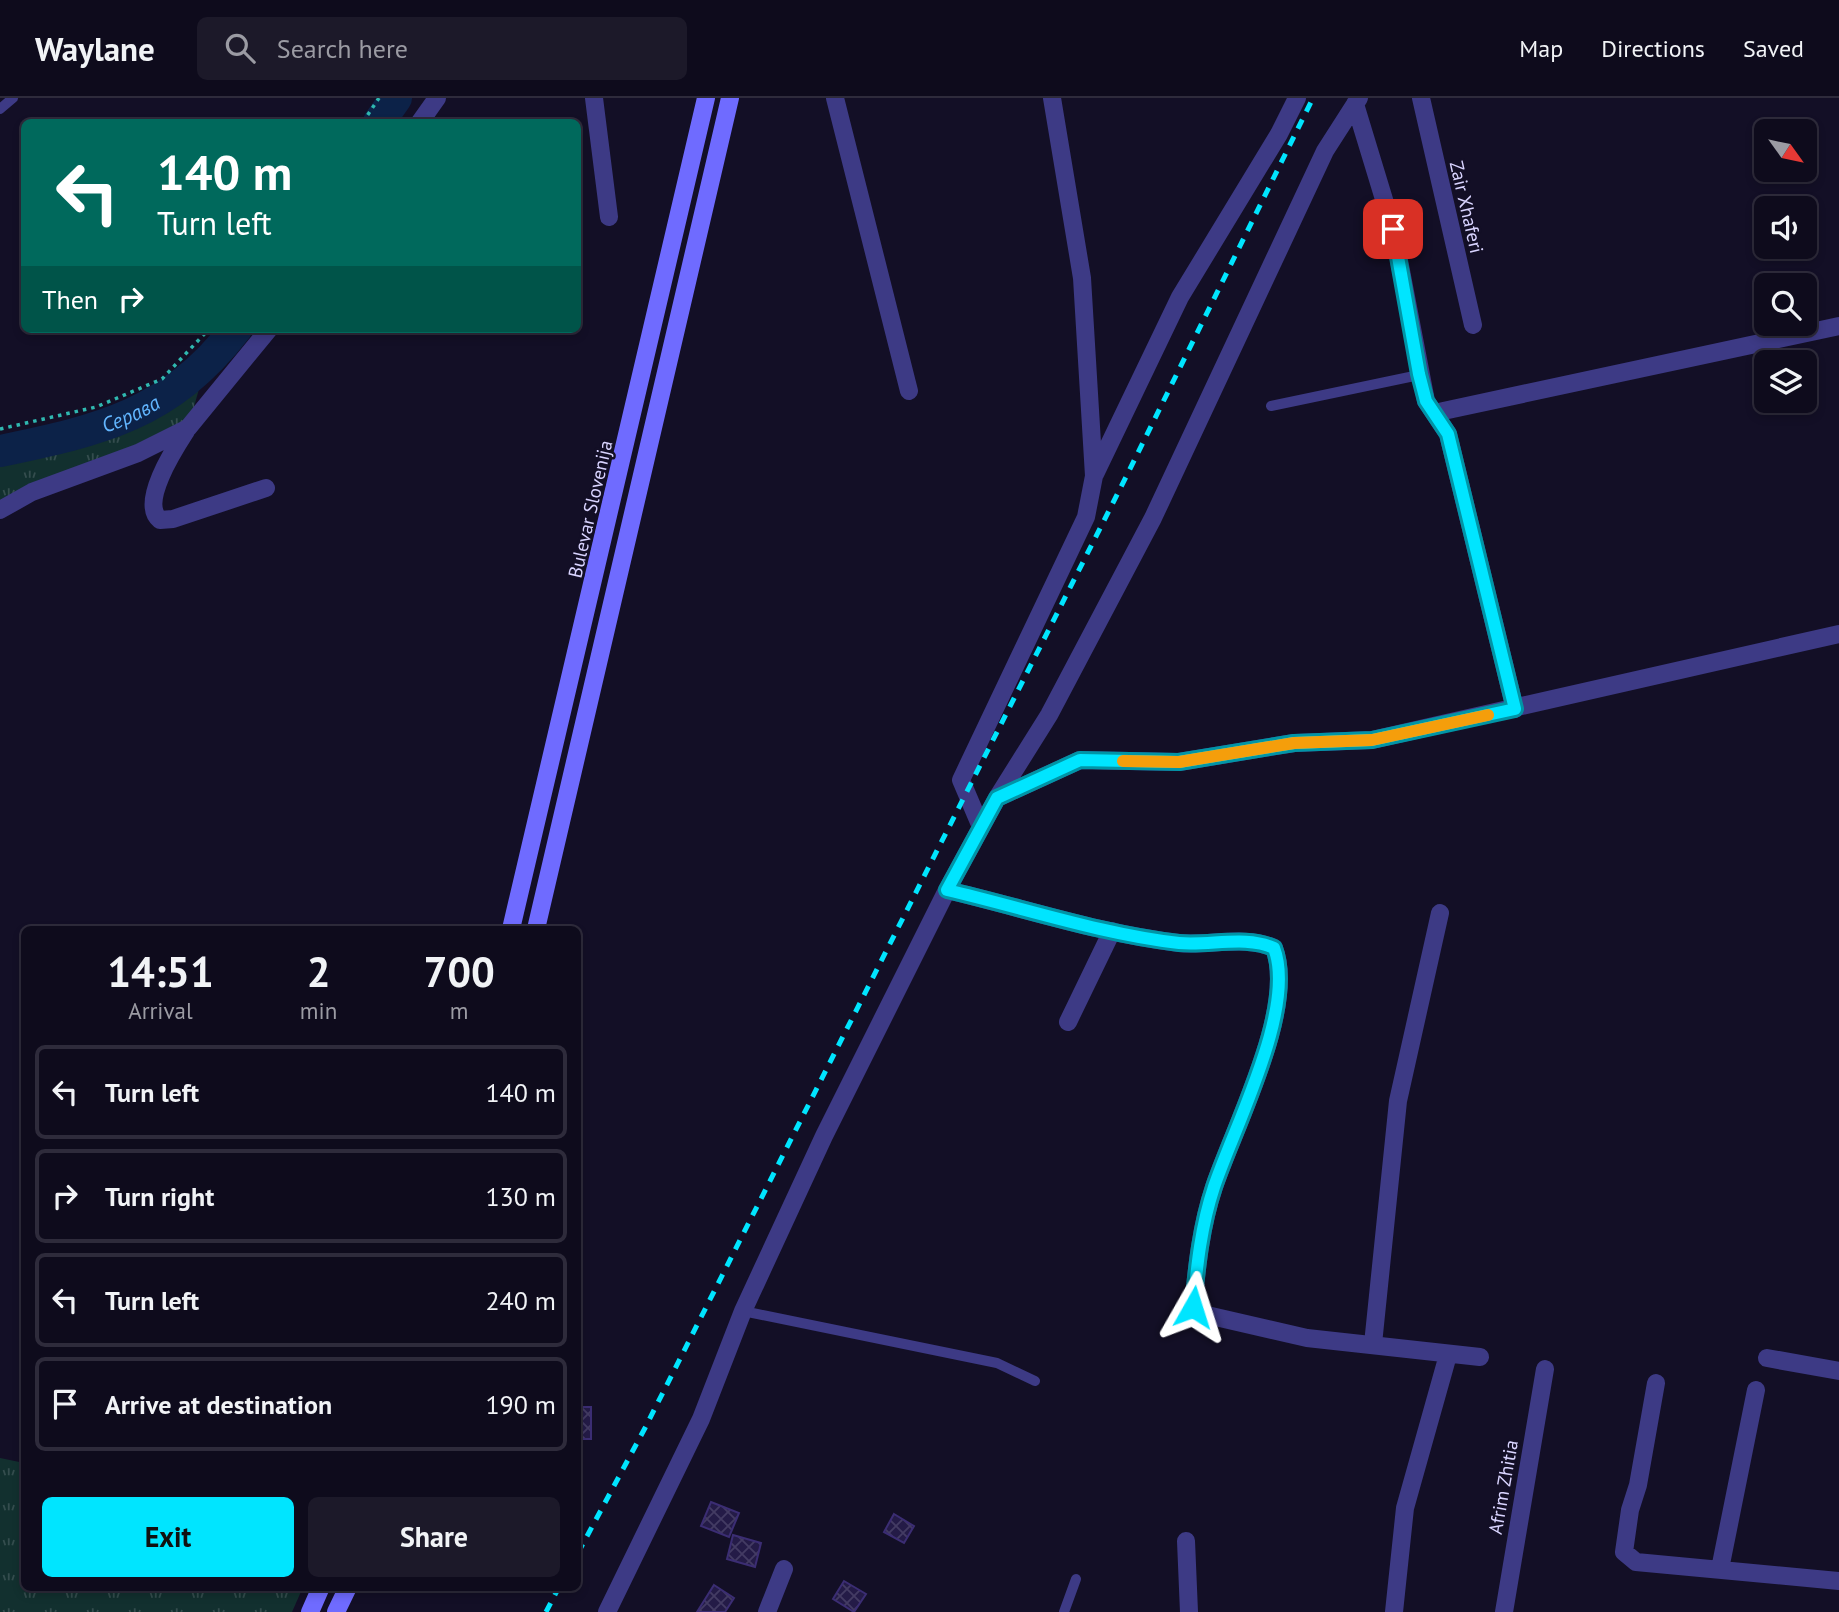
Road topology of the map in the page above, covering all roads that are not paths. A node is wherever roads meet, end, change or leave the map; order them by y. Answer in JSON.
{"nodes":[{"id":1,"x":13,"y":98,"type":"edge"},
{"id":2,"x":437,"y":98,"type":"edge"},
{"id":3,"x":594,"y":98,"type":"edge"},
{"id":4,"x":706,"y":98,"type":"edge"},
{"id":5,"x":730,"y":98,"type":"edge"},
{"id":6,"x":835,"y":98,"type":"edge"},
{"id":7,"x":1052,"y":98,"type":"edge"},
{"id":8,"x":1297,"y":98,"type":"edge"},
{"id":9,"x":1421,"y":98,"type":"edge"},
{"id":10,"x":1357,"y":101,"type":"edge"},
{"id":11,"x":0,"y":109,"type":"edge"},
{"id":12,"x":422,"y":119,"type":"edge"},
{"id":13,"x":609,"y":217,"type":"dead end"},
{"id":14,"x":1473,"y":325,"type":"dead end"},
{"id":15,"x":1839,"y":326,"type":"edge"},
{"id":16,"x":267,"y":333,"type":"edge"},
{"id":17,"x":1419,"y":374,"type":"junction"},
{"id":18,"x":909,"y":391,"type":"dead end"},
{"id":19,"x":1271,"y":406,"type":"dead end"},
{"id":20,"x":1434,"y":413,"type":"junction"},
{"id":21,"x":188,"y":428,"type":"junction"},
{"id":22,"x":1094,"y":476,"type":"junction"},
{"id":23,"x":266,"y":488,"type":"dead end"},
{"id":24,"x":0,"y":510,"type":"edge"},
{"id":25,"x":1839,"y":634,"type":"edge"},
{"id":26,"x":1515,"y":709,"type":"junction"},
{"id":27,"x":997,"y":798,"type":"junction"},
{"id":28,"x":981,"y":827,"type":"junction"},
{"id":29,"x":947,"y":890,"type":"junction"},
{"id":30,"x":1440,"y":913,"type":"dead end"},
{"id":31,"x":512,"y":926,"type":"edge"},
{"id":32,"x":537,"y":926,"type":"edge"},
{"id":33,"x":1112,"y":931,"type":"junction"},
{"id":34,"x":1068,"y":1022,"type":"dead end"},
{"id":35,"x":743,"y":1311,"type":"junction"},
{"id":36,"x":1373,"y":1344,"type":"junction"},
{"id":37,"x":1448,"y":1355,"type":"junction"},
{"id":38,"x":1480,"y":1357,"type":"dead end"},
{"id":39,"x":1767,"y":1359,"type":"dead end"},
{"id":40,"x":1545,"y":1369,"type":"dead end"},
{"id":41,"x":1839,"y":1371,"type":"edge"},
{"id":42,"x":1035,"y":1381,"type":"dead end"},
{"id":43,"x":1656,"y":1383,"type":"dead end"},
{"id":44,"x":1756,"y":1390,"type":"dead end"},
{"id":45,"x":1186,"y":1541,"type":"dead end"},
{"id":46,"x":784,"y":1569,"type":"dead end"},
{"id":47,"x":1720,"y":1569,"type":"junction"},
{"id":48,"x":1076,"y":1579,"type":"dead end"},
{"id":49,"x":1839,"y":1581,"type":"edge"},
{"id":50,"x":319,"y":1591,"type":"edge"},
{"id":51,"x":346,"y":1591,"type":"edge"},
{"id":52,"x":310,"y":1612,"type":"edge"},
{"id":53,"x":336,"y":1612,"type":"edge"},
{"id":54,"x":607,"y":1612,"type":"edge"},
{"id":55,"x":767,"y":1612,"type":"edge"},
{"id":56,"x":1064,"y":1612,"type":"edge"},
{"id":57,"x":1189,"y":1612,"type":"edge"},
{"id":58,"x":1394,"y":1612,"type":"edge"},
{"id":59,"x":1504,"y":1612,"type":"edge"}],
"edges":[{"from":1,"to":11,"type":"lane"},
{"from":2,"to":12,"type":"street"},
{"from":3,"to":13,"type":"street"},
{"from":4,"to":31,"type":"street","name":"Bulevar Slovenija"},
{"from":5,"to":32,"type":"street"},
{"from":6,"to":18,"type":"street"},
{"from":7,"to":22,"type":"street"},
{"from":8,"to":22,"type":"street"},
{"from":9,"to":14,"type":"street","name":"Zair Xhaferi"},
{"from":10,"to":17,"type":"street"},
{"from":10,"to":27,"type":"street"},
{"from":15,"to":20,"type":"street"},
{"from":16,"to":21,"type":"street"},
{"from":17,"to":19,"type":"lane"},
{"from":17,"to":20,"type":"street"},
{"from":20,"to":26,"type":"street"},
{"from":21,"to":23,"type":"street"},
{"from":21,"to":24,"type":"street"},
{"from":22,"to":28,"type":"street"},
{"from":25,"to":26,"type":"street"},
{"from":26,"to":27,"type":"street"},
{"from":27,"to":28,"type":"street"},
{"from":28,"to":29,"type":"street"},
{"from":29,"to":33,"type":"street"},
{"from":29,"to":35,"type":"street"},
{"from":30,"to":36,"type":"street"},
{"from":33,"to":34,"type":"street"},
{"from":33,"to":36,"type":"street"},
{"from":35,"to":42,"type":"lane"},
{"from":35,"to":54,"type":"street"},
{"from":36,"to":37,"type":"street"},
{"from":37,"to":38,"type":"street"},
{"from":37,"to":58,"type":"street"},
{"from":39,"to":41,"type":"street"},
{"from":40,"to":59,"type":"street","name":"Afrim Zhitia"},
{"from":43,"to":47,"type":"street"},
{"from":44,"to":47,"type":"street"},
{"from":45,"to":57,"type":"street"},
{"from":46,"to":55,"type":"street"},
{"from":47,"to":49,"type":"street"},
{"from":48,"to":56,"type":"lane"},
{"from":50,"to":52,"type":"street"},
{"from":51,"to":53,"type":"street"}]}
